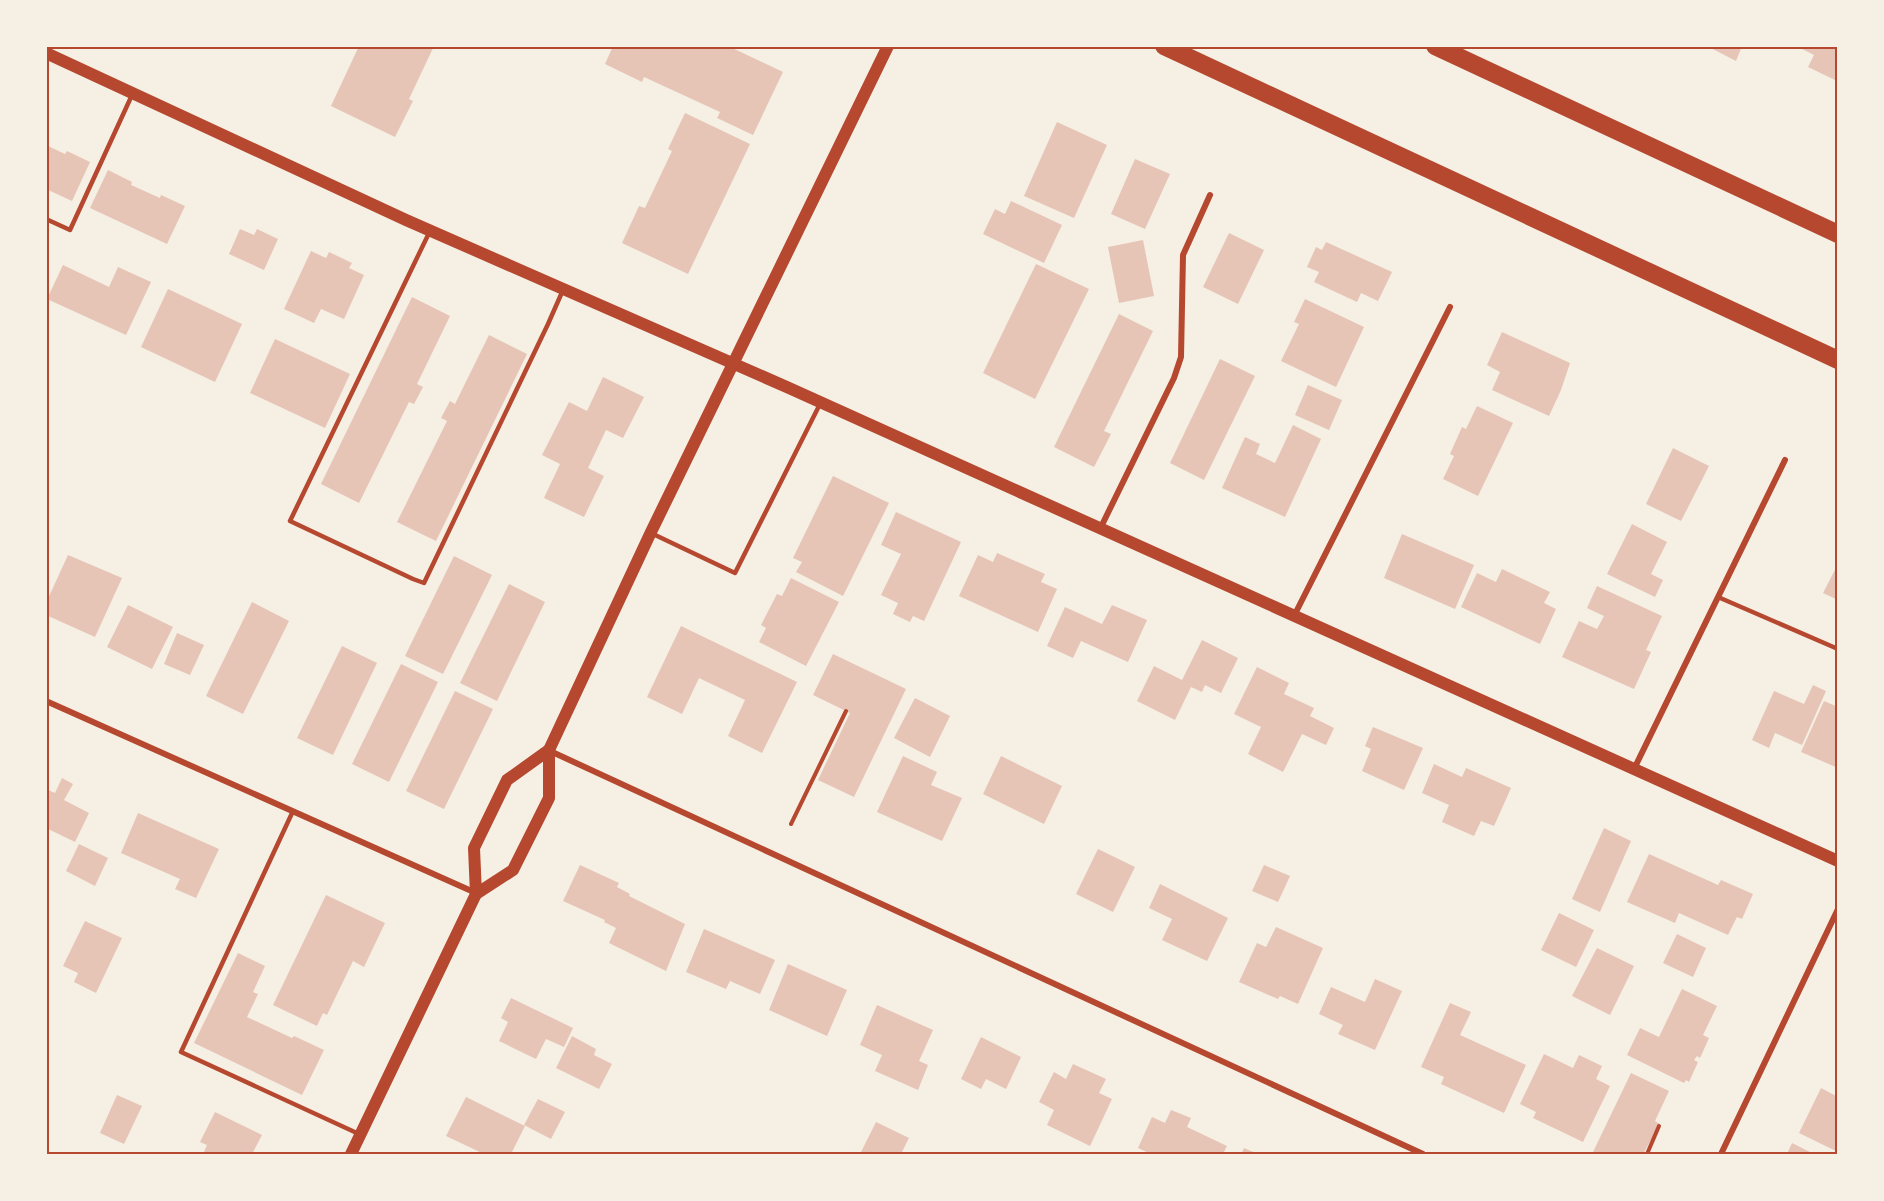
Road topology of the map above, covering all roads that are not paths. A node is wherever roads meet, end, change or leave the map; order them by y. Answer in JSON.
{"nodes":[{"id":1,"x":1164,"y":46,"type":"edge"},
{"id":2,"x":1436,"y":46,"type":"edge"},
{"id":3,"x":886,"y":51,"type":"edge"},
{"id":4,"x":46,"y":53,"type":"edge"},
{"id":5,"x":133,"y":93,"type":"junction"},
{"id":6,"x":1210,"y":195,"type":"dead end"},
{"id":7,"x":46,"y":219,"type":"edge"},
{"id":8,"x":430,"y":230,"type":"junction"},
{"id":9,"x":1838,"y":234,"type":"edge"},
{"id":10,"x":563,"y":290,"type":"junction"},
{"id":11,"x":1450,"y":307,"type":"dead end"},
{"id":12,"x":1838,"y":360,"type":"edge"},
{"id":13,"x":732,"y":364,"type":"junction"},
{"id":14,"x":820,"y":402,"type":"junction"},
{"id":15,"x":1785,"y":460,"type":"dead end"},
{"id":16,"x":1100,"y":530,"type":"junction"},
{"id":17,"x":651,"y":532,"type":"junction"},
{"id":18,"x":1718,"y":597,"type":"junction"},
{"id":19,"x":1294,"y":616,"type":"junction"},
{"id":20,"x":1838,"y":649,"type":"edge"},
{"id":21,"x":46,"y":701,"type":"edge"},
{"id":22,"x":549,"y":750,"type":"junction"},
{"id":23,"x":1633,"y":769,"type":"junction"},
{"id":24,"x":293,"y":811,"type":"junction"},
{"id":25,"x":1838,"y":861,"type":"edge"},
{"id":26,"x":476,"y":894,"type":"junction"},
{"id":27,"x":1838,"y":909,"type":"edge"},
{"id":28,"x":361,"y":1135,"type":"junction"},
{"id":29,"x":351,"y":1155,"type":"edge"},
{"id":30,"x":1423,"y":1155,"type":"edge"},
{"id":31,"x":1721,"y":1155,"type":"edge"}],
"edges":[{"from":1,"to":12,"type":"highway"},
{"from":2,"to":9,"type":"highway"},
{"from":3,"to":13,"type":"main road"},
{"from":4,"to":5,"type":"main road"},
{"from":5,"to":7,"type":"lane"},
{"from":5,"to":8,"type":"main road"},
{"from":6,"to":16,"type":"street"},
{"from":8,"to":10,"type":"main road"},
{"from":8,"to":10,"type":"lane"},
{"from":10,"to":13,"type":"main road"},
{"from":11,"to":19,"type":"street"},
{"from":13,"to":14,"type":"main road"},
{"from":13,"to":17,"type":"main road"},
{"from":14,"to":16,"type":"main road"},
{"from":14,"to":17,"type":"lane"},
{"from":15,"to":18,"type":"street"},
{"from":16,"to":19,"type":"main road"},
{"from":17,"to":22,"type":"main road"},
{"from":18,"to":20,"type":"lane"},
{"from":18,"to":23,"type":"street"},
{"from":19,"to":23,"type":"main road"},
{"from":21,"to":24,"type":"street"},
{"from":22,"to":26,"type":"main road"},
{"from":22,"to":26,"type":"main road"},
{"from":22,"to":30,"type":"street"},
{"from":23,"to":25,"type":"main road"},
{"from":24,"to":26,"type":"street"},
{"from":24,"to":28,"type":"lane"},
{"from":26,"to":28,"type":"main road"},
{"from":27,"to":31,"type":"street"},
{"from":28,"to":29,"type":"main road"}]}
